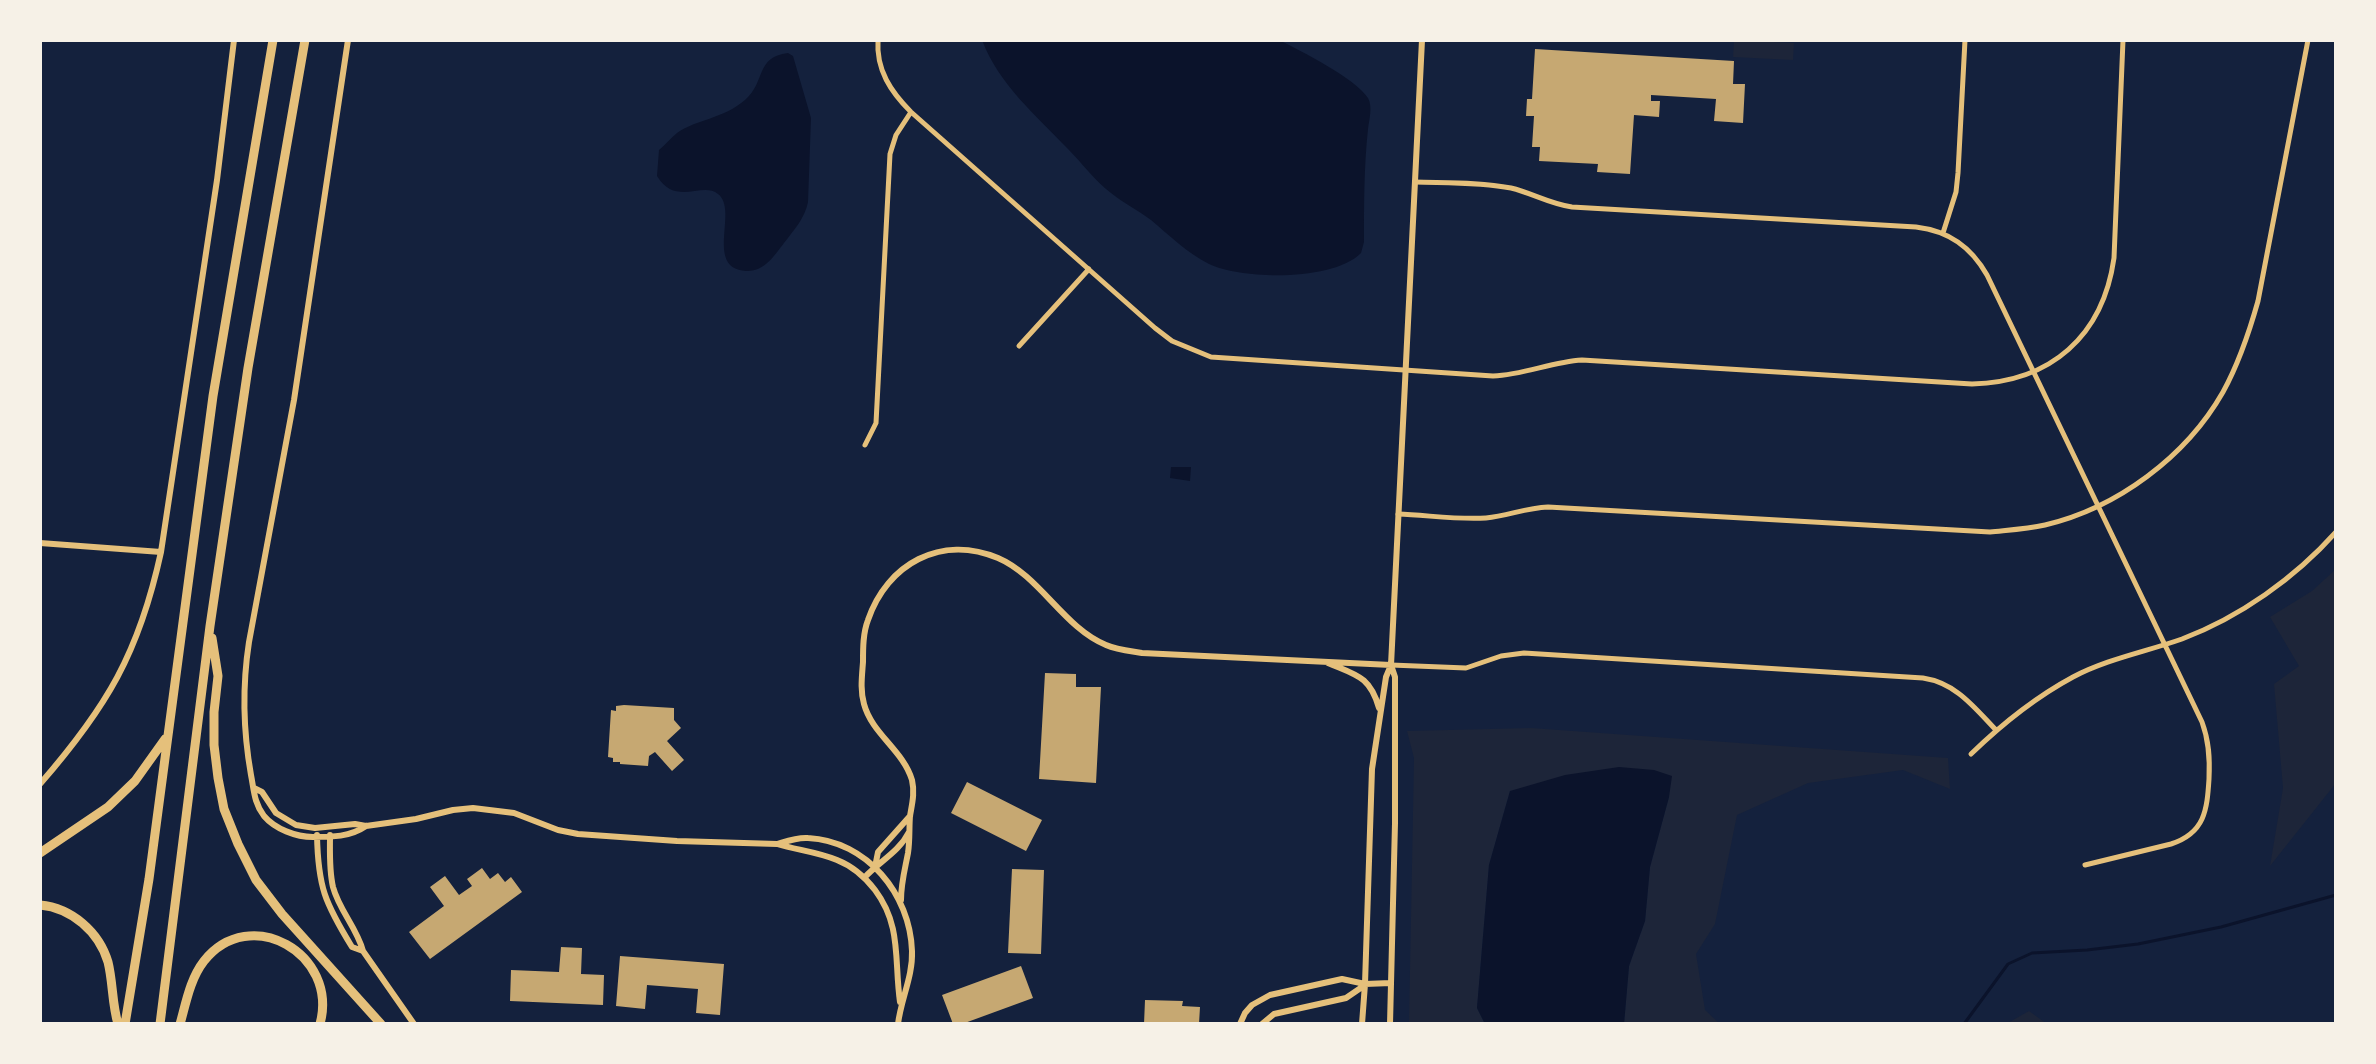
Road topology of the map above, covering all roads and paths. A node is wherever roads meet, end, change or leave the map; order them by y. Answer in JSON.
{"nodes":[{"id":1,"x":234,"y":40,"type":"edge"},
{"id":2,"x":273,"y":40,"type":"edge"},
{"id":3,"x":305,"y":40,"type":"edge"},
{"id":4,"x":348,"y":40,"type":"edge"},
{"id":5,"x":878,"y":40,"type":"edge"},
{"id":6,"x":1422,"y":40,"type":"edge"},
{"id":7,"x":1965,"y":40,"type":"edge"},
{"id":8,"x":2123,"y":40,"type":"edge"},
{"id":9,"x":2308,"y":40,"type":"edge"},
{"id":10,"x":911,"y":112,"type":"junction"},
{"id":11,"x":1415,"y":182,"type":"junction"},
{"id":12,"x":1943,"y":233,"type":"junction"},
{"id":13,"x":1089,"y":269,"type":"junction"},
{"id":14,"x":1019,"y":346,"type":"dead end"},
{"id":15,"x":1405,"y":371,"type":"junction"},
{"id":16,"x":2033,"y":371,"type":"junction"},
{"id":17,"x":865,"y":445,"type":"dead end"},
{"id":18,"x":2097,"y":505,"type":"junction"},
{"id":19,"x":1398,"y":514,"type":"junction"},
{"id":20,"x":2336,"y":532,"type":"edge"},
{"id":21,"x":40,"y":543,"type":"edge"},
{"id":22,"x":161,"y":552,"type":"junction"},
{"id":23,"x":210,"y":626,"type":"junction"},
{"id":24,"x":2165,"y":644,"type":"junction"},
{"id":25,"x":1323,"y":661,"type":"junction"},
{"id":26,"x":1391,"y":665,"type":"junction"},
{"id":27,"x":1379,"y":711,"type":"junction"},
{"id":28,"x":1996,"y":730,"type":"junction"},
{"id":29,"x":167,"y":736,"type":"junction"},
{"id":30,"x":1971,"y":754,"type":"dead end"},
{"id":31,"x":40,"y":784,"type":"edge"},
{"id":32,"x":254,"y":788,"type":"junction"},
{"id":33,"x":910,"y":816,"type":"junction"},
{"id":34,"x":366,"y":826,"type":"junction"},
{"id":35,"x":317,"y":828,"type":"junction"},
{"id":36,"x":329,"y":828,"type":"junction"},
{"id":37,"x":911,"y":829,"type":"junction"},
{"id":38,"x":317,"y":837,"type":"junction"},
{"id":39,"x":330,"y":837,"type":"junction"},
{"id":40,"x":777,"y":844,"type":"junction"},
{"id":41,"x":40,"y":853,"type":"edge"},
{"id":42,"x":2085,"y":865,"type":"dead end"},
{"id":43,"x":875,"y":867,"type":"junction"},
{"id":44,"x":865,"y":877,"type":"junction"},
{"id":45,"x":901,"y":900,"type":"junction"},
{"id":46,"x":40,"y":905,"type":"edge"},
{"id":47,"x":363,"y":951,"type":"junction"},
{"id":48,"x":1391,"y":983,"type":"junction"},
{"id":49,"x":1365,"y":984,"type":"junction"},
{"id":50,"x":900,"y":1005,"type":"junction"},
{"id":51,"x":118,"y":1024,"type":"edge"},
{"id":52,"x":125,"y":1024,"type":"edge"},
{"id":53,"x":160,"y":1024,"type":"edge"},
{"id":54,"x":180,"y":1024,"type":"edge"},
{"id":55,"x":320,"y":1024,"type":"edge"},
{"id":56,"x":381,"y":1024,"type":"edge"},
{"id":57,"x":414,"y":1024,"type":"edge"},
{"id":58,"x":898,"y":1024,"type":"edge"},
{"id":59,"x":1240,"y":1024,"type":"edge"},
{"id":60,"x":1262,"y":1024,"type":"edge"},
{"id":61,"x":1362,"y":1024,"type":"edge"},
{"id":62,"x":1390,"y":1024,"type":"edge"}],
"edges":[{"from":1,"to":22,"type":"street"},
{"from":2,"to":29,"type":"highway"},
{"from":3,"to":23,"type":"highway"},
{"from":4,"to":32,"type":"street"},
{"from":5,"to":10,"type":"street"},
{"from":6,"to":11,"type":"street"},
{"from":7,"to":12,"type":"street"},
{"from":8,"to":16,"type":"street"},
{"from":9,"to":18,"type":"street"},
{"from":10,"to":13,"type":"street"},
{"from":10,"to":17,"type":"street"},
{"from":11,"to":12,"type":"street"},
{"from":11,"to":15,"type":"street"},
{"from":12,"to":16,"type":"street"},
{"from":13,"to":14,"type":"street"},
{"from":13,"to":15,"type":"street"},
{"from":15,"to":16,"type":"street"},
{"from":15,"to":19,"type":"street"},
{"from":16,"to":18,"type":"street"},
{"from":18,"to":19,"type":"street"},
{"from":18,"to":24,"type":"street"},
{"from":19,"to":26,"type":"street"},
{"from":20,"to":24,"type":"street"},
{"from":21,"to":22,"type":"street"},
{"from":22,"to":31,"type":"street"},
{"from":23,"to":53,"type":"highway"},
{"from":23,"to":56,"type":"highway"},
{"from":24,"to":28,"type":"street"},
{"from":24,"to":42,"type":"street"},
{"from":25,"to":26,"type":"street"},
{"from":25,"to":27,"type":"street"},
{"from":25,"to":33,"type":"street"},
{"from":26,"to":27,"type":"street"},
{"from":26,"to":28,"type":"street"},
{"from":26,"to":48,"type":"street"},
{"from":27,"to":49,"type":"street"},
{"from":28,"to":30,"type":"street"},
{"from":29,"to":41,"type":"highway"},
{"from":29,"to":52,"type":"highway"},
{"from":32,"to":35,"type":"street"},
{"from":32,"to":38,"type":"street"},
{"from":33,"to":37,"type":"street"},
{"from":33,"to":43,"type":"street"},
{"from":34,"to":36,"type":"street"},
{"from":34,"to":39,"type":"street"},
{"from":34,"to":40,"type":"street"},
{"from":35,"to":36,"type":"street"},
{"from":35,"to":38,"type":"street"},
{"from":36,"to":39,"type":"street"},
{"from":37,"to":43,"type":"street"},
{"from":37,"to":45,"type":"street"},
{"from":38,"to":39,"type":"street"},
{"from":38,"to":47,"type":"street"},
{"from":39,"to":47,"type":"street"},
{"from":40,"to":43,"type":"street"},
{"from":40,"to":44,"type":"street"},
{"from":43,"to":44,"type":"street"},
{"from":43,"to":45,"type":"street"},
{"from":44,"to":50,"type":"street"},
{"from":45,"to":50,"type":"street"},
{"from":46,"to":51,"type":"highway"},
{"from":47,"to":57,"type":"street"},
{"from":48,"to":49,"type":"street"},
{"from":48,"to":62,"type":"street"},
{"from":49,"to":59,"type":"street"},
{"from":49,"to":60,"type":"street"},
{"from":49,"to":61,"type":"street"},
{"from":50,"to":58,"type":"street"},
{"from":54,"to":55,"type":"highway"}]}
